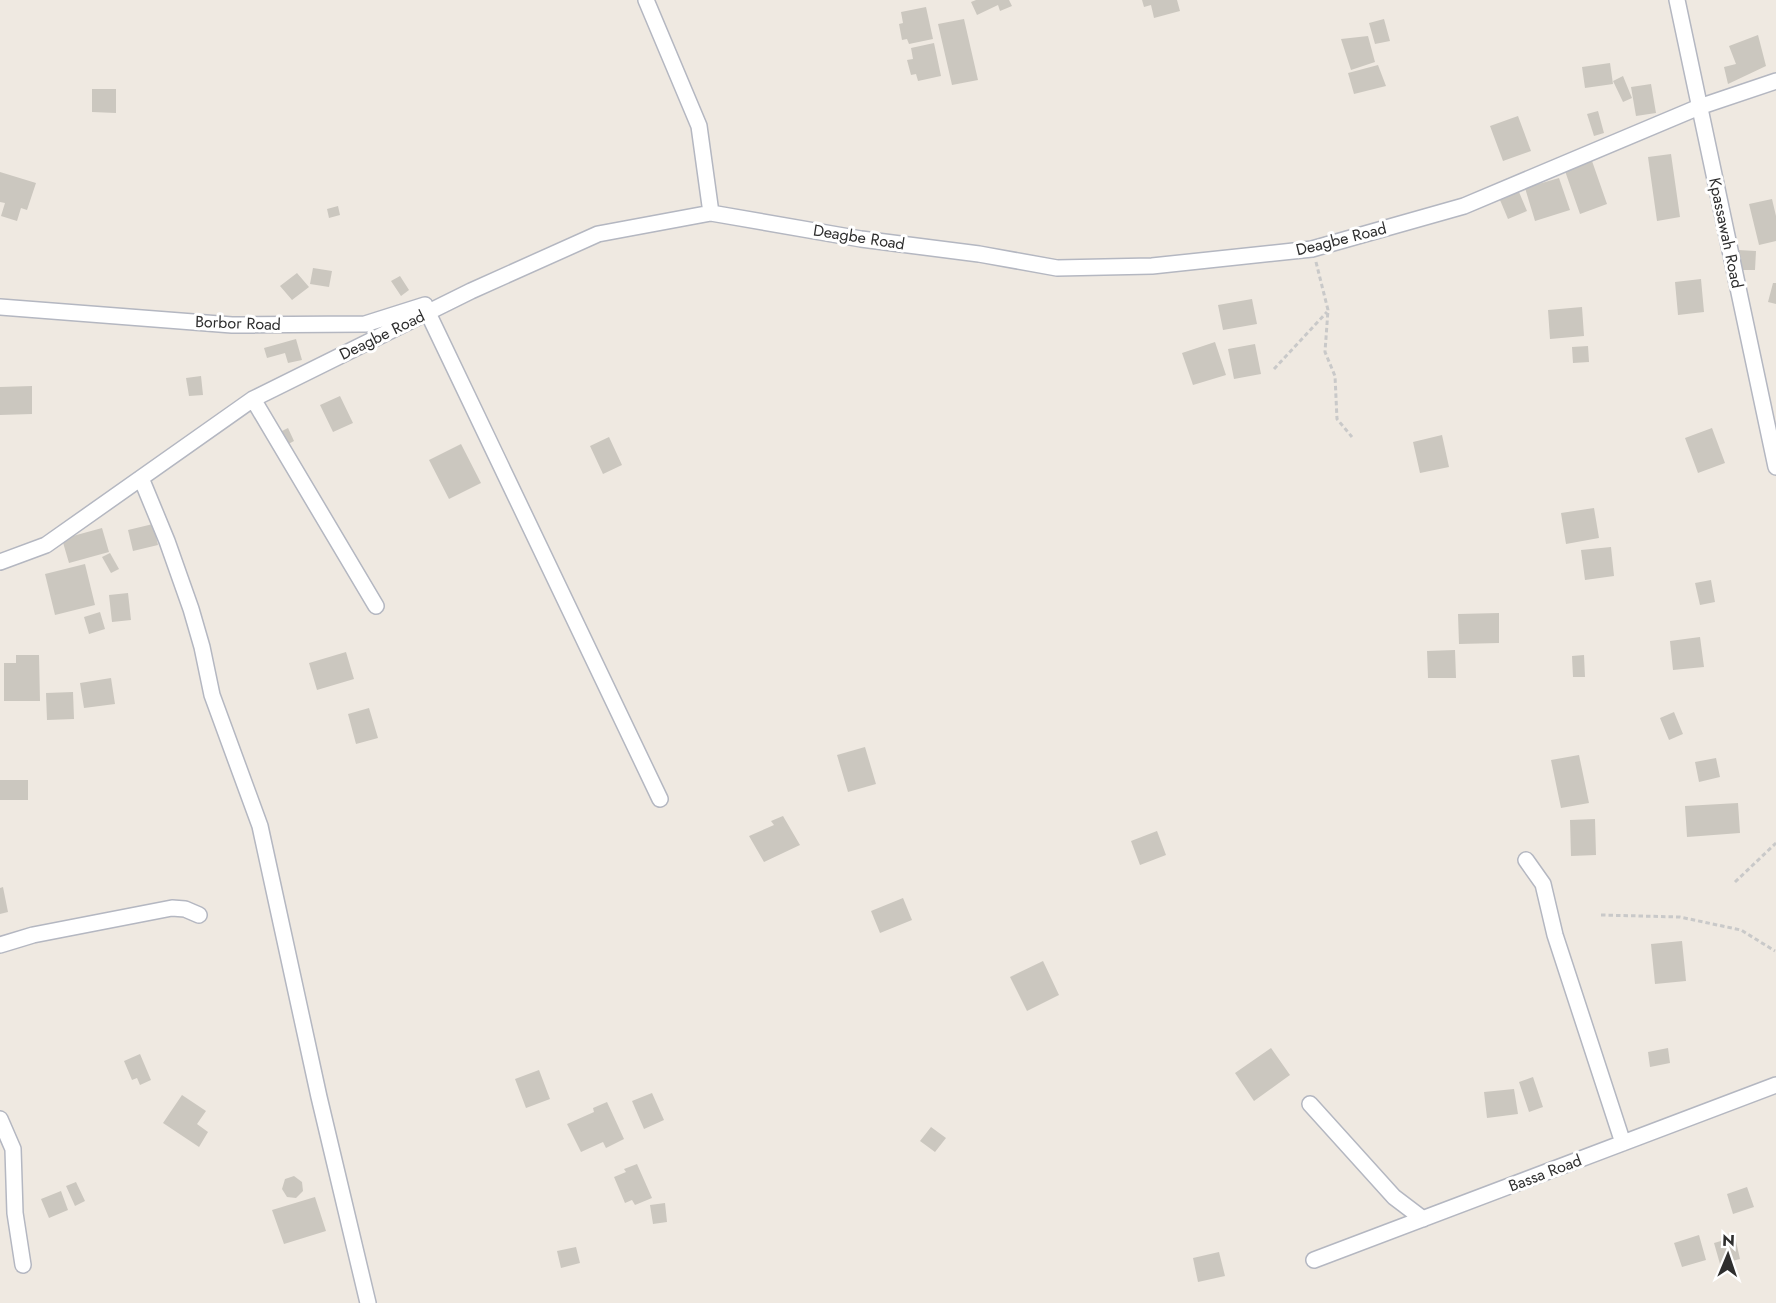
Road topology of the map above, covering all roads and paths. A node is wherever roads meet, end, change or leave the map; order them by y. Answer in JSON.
{"nodes":[{"id":1,"x":646,"y":0,"type":"edge"},
{"id":2,"x":1677,"y":0,"type":"edge"},
{"id":3,"x":1776,"y":81,"type":"edge"},
{"id":4,"x":1699,"y":107,"type":"junction"},
{"id":5,"x":711,"y":213,"type":"junction"},
{"id":6,"x":1312,"y":249,"type":"junction"},
{"id":7,"x":471,"y":291,"type":"junction"},
{"id":8,"x":0,"y":307,"type":"edge"},
{"id":9,"x":1328,"y":310,"type":"junction"},
{"id":10,"x":428,"y":313,"type":"junction"},
{"id":11,"x":1274,"y":369,"type":"dead end"},
{"id":12,"x":253,"y":399,"type":"junction"},
{"id":13,"x":1352,"y":437,"type":"dead end"},
{"id":14,"x":1776,"y":467,"type":"edge"},
{"id":15,"x":141,"y":478,"type":"junction"},
{"id":16,"x":0,"y":562,"type":"edge"},
{"id":17,"x":376,"y":606,"type":"dead end"},
{"id":18,"x":660,"y":799,"type":"dead end"},
{"id":19,"x":1776,"y":843,"type":"edge"},
{"id":20,"x":1526,"y":860,"type":"dead end"},
{"id":21,"x":1735,"y":882,"type":"dead end"},
{"id":22,"x":199,"y":915,"type":"dead end"},
{"id":23,"x":1601,"y":915,"type":"dead end"},
{"id":24,"x":0,"y":945,"type":"edge"},
{"id":25,"x":1775,"y":951,"type":"edge"},
{"id":26,"x":1776,"y":1085,"type":"edge"},
{"id":27,"x":1310,"y":1104,"type":"dead end"},
{"id":28,"x":0,"y":1119,"type":"edge"},
{"id":29,"x":1623,"y":1143,"type":"junction"},
{"id":30,"x":1423,"y":1219,"type":"junction"},
{"id":31,"x":1314,"y":1260,"type":"dead end"},
{"id":32,"x":23,"y":1264,"type":"dead end"},
{"id":33,"x":368,"y":1303,"type":"edge"}],
"edges":[{"from":1,"to":5,"type":"street"},
{"from":2,"to":4,"type":"street","name":"Kpassawah Road"},
{"from":3,"to":4,"type":"street","name":"Deagbe Road"},
{"from":4,"to":6,"type":"street","name":"Deagbe Road"},
{"from":4,"to":14,"type":"street","name":"Kpassawah Road"},
{"from":5,"to":6,"type":"street","name":"Deagbe Road"},
{"from":5,"to":7,"type":"street","name":"Deagbe Road"},
{"from":6,"to":9,"type":"path"},
{"from":7,"to":8,"type":"street","name":"Borbor Road"},
{"from":7,"to":10,"type":"street","name":"Deagbe Road"},
{"from":9,"to":11,"type":"path"},
{"from":9,"to":13,"type":"path"},
{"from":10,"to":12,"type":"street","name":"Deagbe Road"},
{"from":10,"to":18,"type":"street"},
{"from":12,"to":15,"type":"street","name":"Deagbe Road"},
{"from":12,"to":17,"type":"street"},
{"from":15,"to":16,"type":"street","name":"Deagbe Road"},
{"from":15,"to":33,"type":"street"},
{"from":19,"to":21,"type":"path"},
{"from":20,"to":29,"type":"street"},
{"from":22,"to":24,"type":"street"},
{"from":23,"to":25,"type":"path"},
{"from":26,"to":29,"type":"street","name":"Bassa Road"},
{"from":27,"to":30,"type":"street"},
{"from":28,"to":32,"type":"street"},
{"from":29,"to":30,"type":"street","name":"Bassa Road"},
{"from":30,"to":31,"type":"street","name":"Bassa Road"}]}
